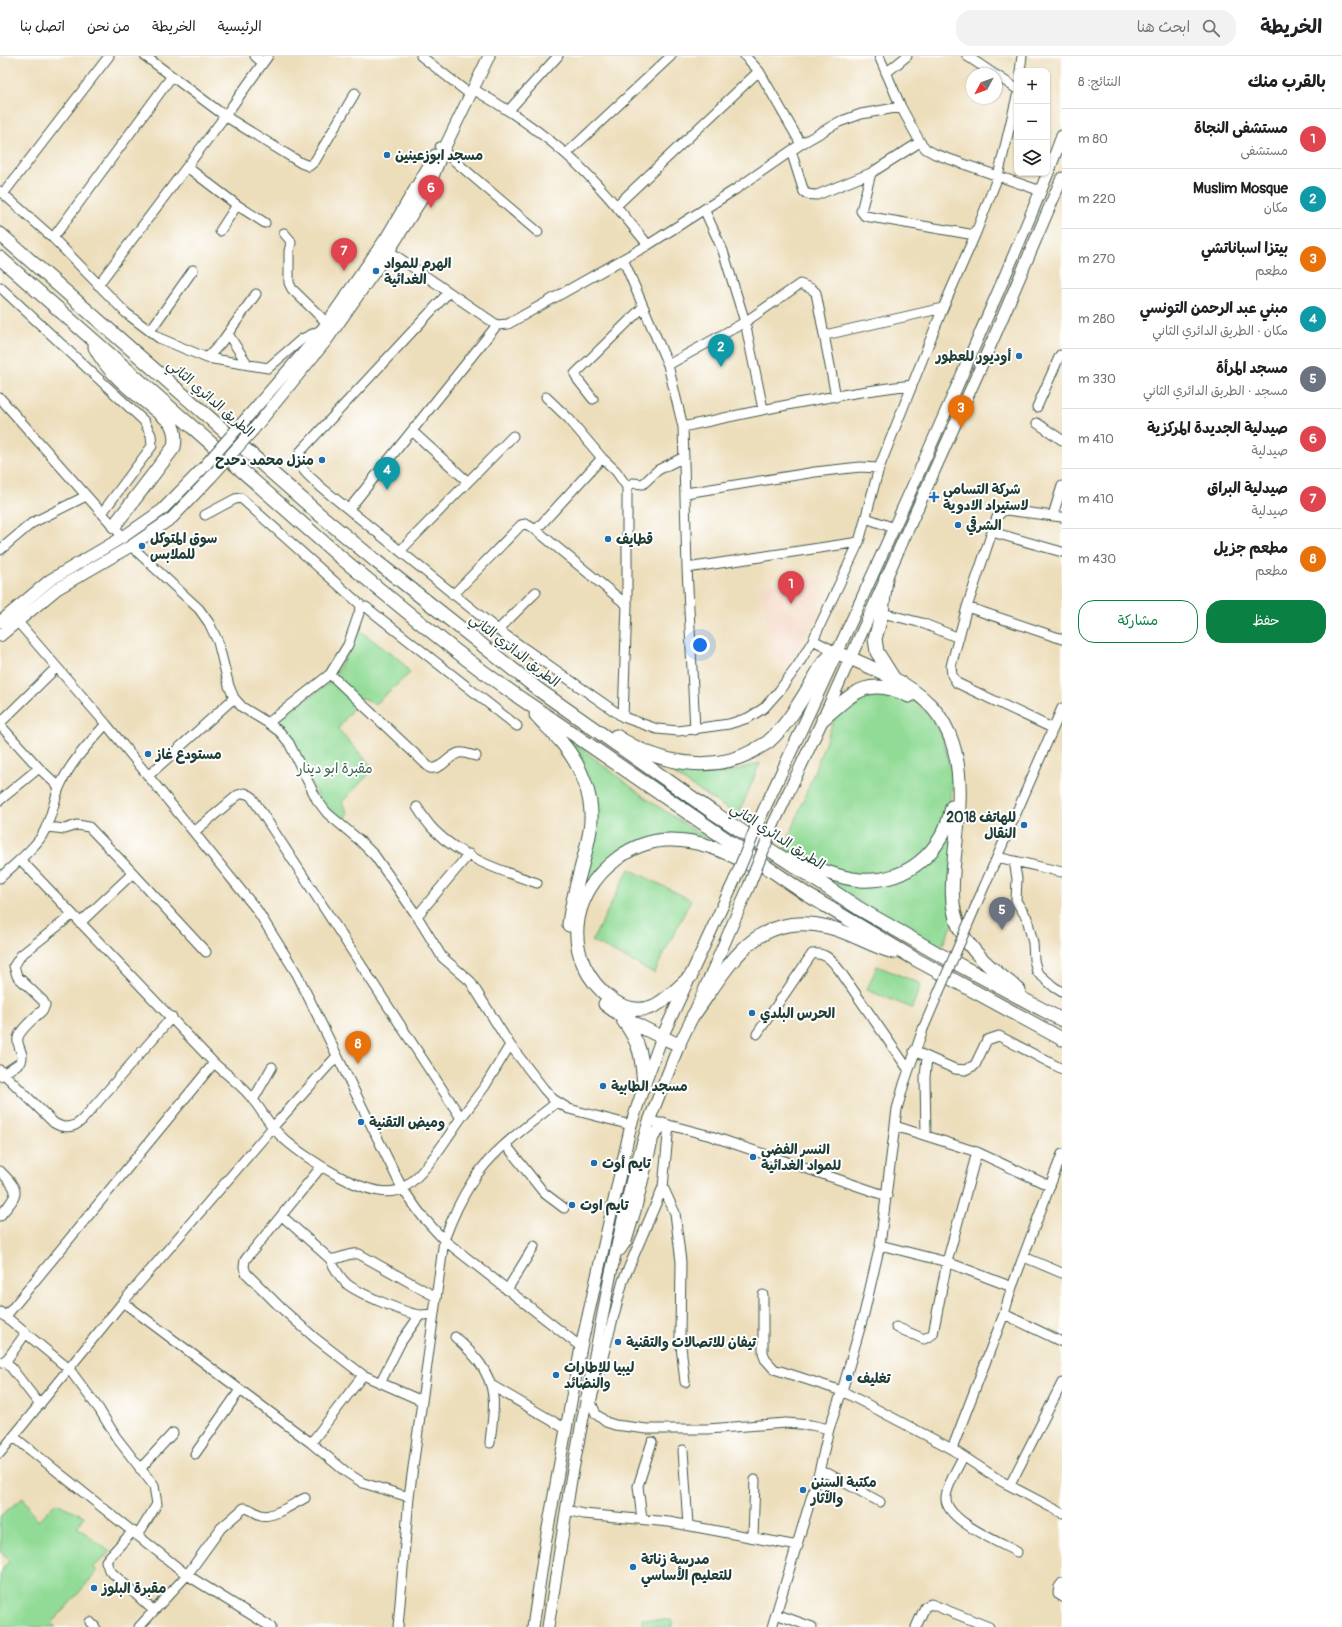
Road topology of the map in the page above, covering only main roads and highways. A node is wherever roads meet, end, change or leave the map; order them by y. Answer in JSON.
{"nodes":[{"id":1,"x":485,"y":56,"type":"edge"},
{"id":2,"x":489,"y":56,"type":"edge"},
{"id":3,"x":470,"y":90,"type":"junction"},
{"id":4,"x":1062,"y":136,"type":"edge"},
{"id":5,"x":441,"y":149,"type":"junction"},
{"id":6,"x":1062,"y":178,"type":"edge"},
{"id":7,"x":1059,"y":192,"type":"edge"},
{"id":8,"x":0,"y":234,"type":"edge"},
{"id":9,"x":0,"y":258,"type":"edge"},
{"id":10,"x":92,"y":340,"type":"junction"},
{"id":11,"x":114,"y":526,"type":"road end"},
{"id":12,"x":886,"y":578,"type":"junction"},
{"id":13,"x":0,"y":622,"type":"edge"},
{"id":14,"x":0,"y":636,"type":"edge"},
{"id":15,"x":844,"y":655,"type":"junction"},
{"id":16,"x":894,"y":679,"type":"junction"},
{"id":17,"x":540,"y":690,"type":"junction"},
{"id":18,"x":522,"y":700,"type":"junction"},
{"id":19,"x":823,"y":719,"type":"junction"},
{"id":20,"x":758,"y":843,"type":"junction"},
{"id":21,"x":806,"y":894,"type":"junction"},
{"id":22,"x":915,"y":959,"type":"junction"},
{"id":23,"x":691,"y":976,"type":"junction"},
{"id":24,"x":1044,"y":1011,"type":"junction"},
{"id":25,"x":693,"y":1016,"type":"junction"},
{"id":26,"x":621,"y":1017,"type":"junction"},
{"id":27,"x":1062,"y":1020,"type":"edge"},
{"id":28,"x":662,"y":1037,"type":"junction"},
{"id":29,"x":1062,"y":1039,"type":"edge"},
{"id":30,"x":679,"y":1045,"type":"junction"},
{"id":31,"x":644,"y":1086,"type":"junction"},
{"id":32,"x":666,"y":1124,"type":"road end"},
{"id":33,"x":614,"y":1261,"type":"junction"},
{"id":34,"x":558,"y":1476,"type":"junction"},
{"id":35,"x":571,"y":1480,"type":"junction"},
{"id":36,"x":533,"y":1627,"type":"edge"},
{"id":37,"x":548,"y":1627,"type":"edge"}],
"edges":[{"from":1,"to":3,"type":"main road"},
{"from":2,"to":3,"type":"main road"},
{"from":3,"to":5,"type":"main road"},
{"from":4,"to":15,"type":"main road"},
{"from":5,"to":13,"type":"main road","bridge":true},
{"from":5,"to":14,"type":"main road","bridge":true},
{"from":6,"to":7,"type":"main road"},
{"from":7,"to":12,"type":"main road"},
{"from":8,"to":17,"type":"highway","name":"الطريق الدائري الثاني"},
{"from":9,"to":10,"type":"highway"},
{"from":10,"to":11,"type":"highway"},
{"from":10,"to":18,"type":"highway"},
{"from":12,"to":15,"type":"main road"},
{"from":12,"to":16,"type":"highway"},
{"from":15,"to":16,"type":"highway"},
{"from":15,"to":17,"type":"highway"},
{"from":15,"to":19,"type":"main road"},
{"from":15,"to":23,"type":"main road","bridge":true},
{"from":16,"to":24,"type":"highway"},
{"from":17,"to":20,"type":"highway","name":"الطريق الدائري الثاني"},
{"from":18,"to":21,"type":"highway"},
{"from":18,"to":26,"type":"highway"},
{"from":19,"to":20,"type":"highway"},
{"from":19,"to":25,"type":"main road","bridge":true},
{"from":20,"to":24,"type":"highway","name":"الطريق الدائري الثاني"},
{"from":21,"to":22,"type":"highway"},
{"from":21,"to":23,"type":"highway"},
{"from":22,"to":25,"type":"highway"},
{"from":22,"to":29,"type":"highway"},
{"from":23,"to":28,"type":"main road"},
{"from":24,"to":27,"type":"highway","name":"الطريق الدائري الثاني"},
{"from":25,"to":30,"type":"main road"},
{"from":26,"to":28,"type":"highway"},
{"from":26,"to":31,"type":"highway"},
{"from":28,"to":30,"type":"highway"},
{"from":28,"to":31,"type":"main road"},
{"from":30,"to":33,"type":"main road"},
{"from":31,"to":34,"type":"main road"},
{"from":32,"to":33,"type":"main road"},
{"from":33,"to":35,"type":"main road"},
{"from":34,"to":35,"type":"main road"},
{"from":34,"to":36,"type":"main road"},
{"from":35,"to":37,"type":"main road"}]}
